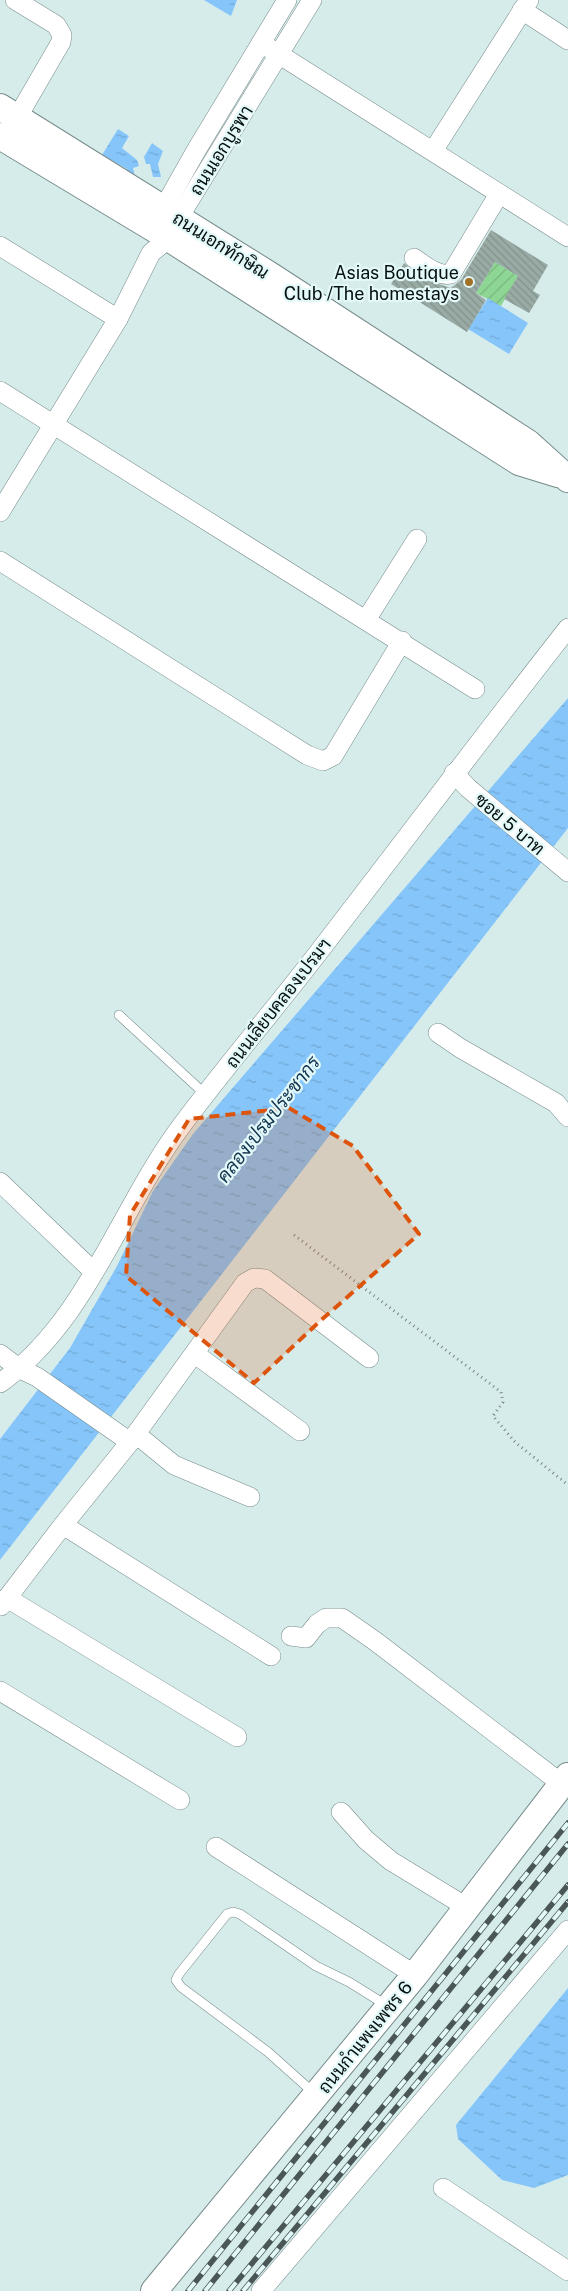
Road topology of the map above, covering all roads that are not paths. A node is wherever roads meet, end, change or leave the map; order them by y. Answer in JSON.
{"nodes":[{"id":1,"x":15,"y":0,"type":"edge"},
{"id":2,"x":287,"y":0,"type":"edge"},
{"id":3,"x":312,"y":0,"type":"edge"},
{"id":4,"x":526,"y":5,"type":"edge"},
{"id":5,"x":568,"y":40,"type":"edge"},
{"id":6,"x":261,"y":43,"type":"junction"},
{"id":7,"x":280,"y":54,"type":"junction"},
{"id":8,"x":6,"y":125,"type":"edge"},
{"id":9,"x":433,"y":150,"type":"junction"},
{"id":10,"x":499,"y":194,"type":"junction"},
{"id":11,"x":163,"y":230,"type":"junction"},
{"id":12,"x":568,"y":237,"type":"edge"},
{"id":13,"x":0,"y":246,"type":"edge"},
{"id":14,"x":414,"y":258,"type":"dead end"},
{"id":15,"x":118,"y":319,"type":"junction"},
{"id":16,"x":0,"y":391,"type":"edge"},
{"id":17,"x":55,"y":424,"type":"junction"},
{"id":18,"x":564,"y":477,"type":"edge"},
{"id":19,"x":0,"y":512,"type":"edge"},
{"id":20,"x":417,"y":539,"type":"dead end"},
{"id":21,"x":0,"y":561,"type":"edge"},
{"id":22,"x":366,"y":620,"type":"junction"},
{"id":23,"x":568,"y":628,"type":"edge"},
{"id":24,"x":402,"y":641,"type":"junction"},
{"id":25,"x":476,"y":689,"type":"dead end"},
{"id":26,"x":454,"y":773,"type":"junction"},
{"id":27,"x":568,"y":872,"type":"edge"},
{"id":28,"x":119,"y":1015,"type":"dead end"},
{"id":29,"x":438,"y":1033,"type":"dead end"},
{"id":30,"x":206,"y":1096,"type":"junction"},
{"id":31,"x":568,"y":1117,"type":"edge"},
{"id":32,"x":0,"y":1182,"type":"edge"},
{"id":33,"x":94,"y":1272,"type":"junction"},
{"id":34,"x":0,"y":1354,"type":"edge"},
{"id":35,"x":195,"y":1354,"type":"junction"},
{"id":36,"x":369,"y":1358,"type":"dead end"},
{"id":37,"x":20,"y":1369,"type":"junction"},
{"id":38,"x":0,"y":1383,"type":"edge"},
{"id":39,"x":300,"y":1431,"type":"dead end"},
{"id":40,"x":129,"y":1438,"type":"junction"},
{"id":41,"x":250,"y":1497,"type":"dead end"},
{"id":42,"x":63,"y":1525,"type":"junction"},
{"id":43,"x":4,"y":1603,"type":"edge"},
{"id":44,"x":291,"y":1636,"type":"dead end"},
{"id":45,"x":271,"y":1656,"type":"dead end"},
{"id":46,"x":0,"y":1691,"type":"edge"},
{"id":47,"x":236,"y":1738,"type":"dead end"},
{"id":48,"x":565,"y":1780,"type":"edge"},
{"id":49,"x":180,"y":1800,"type":"dead end"},
{"id":50,"x":342,"y":1812,"type":"dead end"},
{"id":51,"x":216,"y":1847,"type":"dead end"},
{"id":52,"x":468,"y":1908,"type":"junction"},
{"id":53,"x":568,"y":1930,"type":"edge"},
{"id":54,"x":416,"y":1975,"type":"junction"},
{"id":55,"x":390,"y":2007,"type":"junction"},
{"id":56,"x":317,"y":2095,"type":"junction"},
{"id":57,"x":443,"y":2188,"type":"dead end"},
{"id":58,"x":568,"y":2271,"type":"edge"},
{"id":59,"x":154,"y":2291,"type":"edge"},
{"id":60,"x":262,"y":2291,"type":"edge"}],
"edges":[{"from":1,"to":8,"type":"street"},
{"from":2,"to":6,"type":"street","name":"ถนนเอกบูรพา"},
{"from":3,"to":7,"type":"street","name":"ถนนเอกบูรพา"},
{"from":4,"to":5,"type":"street"},
{"from":4,"to":9,"type":"street"},
{"from":6,"to":7,"type":"street"},
{"from":6,"to":11,"type":"street","name":"ถนนเอกบูรพา"},
{"from":7,"to":9,"type":"street"},
{"from":7,"to":11,"type":"street","name":"ถนนเอกบูรพา"},
{"from":8,"to":11,"type":"main road","name":"ถนนเอกทักษิณ"},
{"from":9,"to":10,"type":"street"},
{"from":10,"to":12,"type":"street"},
{"from":10,"to":14,"type":"street"},
{"from":11,"to":15,"type":"street"},
{"from":11,"to":18,"type":"main road","name":"ถนนเอกทักษิณ"},
{"from":13,"to":15,"type":"street"},
{"from":15,"to":17,"type":"street"},
{"from":16,"to":17,"type":"street"},
{"from":17,"to":19,"type":"street"},
{"from":17,"to":22,"type":"street"},
{"from":20,"to":22,"type":"street"},
{"from":21,"to":24,"type":"street"},
{"from":22,"to":24,"type":"street"},
{"from":23,"to":26,"type":"street","name":"ถนนเลียบคลองเปรมฯ"},
{"from":24,"to":25,"type":"street"},
{"from":26,"to":27,"type":"street","name":"ซอย 5 บาท"},
{"from":26,"to":30,"type":"street","name":"ถนนเลียบคลองเปรมฯ"},
{"from":28,"to":30,"type":"lane"},
{"from":29,"to":31,"type":"street"},
{"from":30,"to":33,"type":"street","name":"ถนนเลียบคลองเปรมฯ"},
{"from":32,"to":33,"type":"street"},
{"from":33,"to":37,"type":"street","name":"ถนนเลียบคลองเปรมฯ"},
{"from":34,"to":37,"type":"street"},
{"from":35,"to":36,"type":"street"},
{"from":35,"to":39,"type":"street"},
{"from":35,"to":40,"type":"street"},
{"from":37,"to":38,"type":"street","name":"ถนนเลียบคลองเปรมฯ"},
{"from":37,"to":40,"type":"street"},
{"from":40,"to":41,"type":"street"},
{"from":40,"to":42,"type":"street"},
{"from":42,"to":43,"type":"street"},
{"from":42,"to":45,"type":"street"},
{"from":43,"to":47,"type":"street"},
{"from":44,"to":48,"type":"street"},
{"from":46,"to":49,"type":"street"},
{"from":48,"to":52,"type":"main road","name":"ถนนกำแพงเพชร 6"},
{"from":50,"to":52,"type":"street"},
{"from":51,"to":54,"type":"street"},
{"from":52,"to":54,"type":"main road","name":"ถนนกำแพงเพชร 6"},
{"from":53,"to":60,"type":"street"},
{"from":54,"to":55,"type":"main road","name":"ถนนกำแพงเพชร 6"},
{"from":55,"to":56,"type":"main road","name":"ถนนกำแพงเพชร 6"},
{"from":55,"to":56,"type":"lane"},
{"from":56,"to":59,"type":"main road","name":"ถนนกำแพงเพชร 6"},
{"from":57,"to":58,"type":"street"}]}
